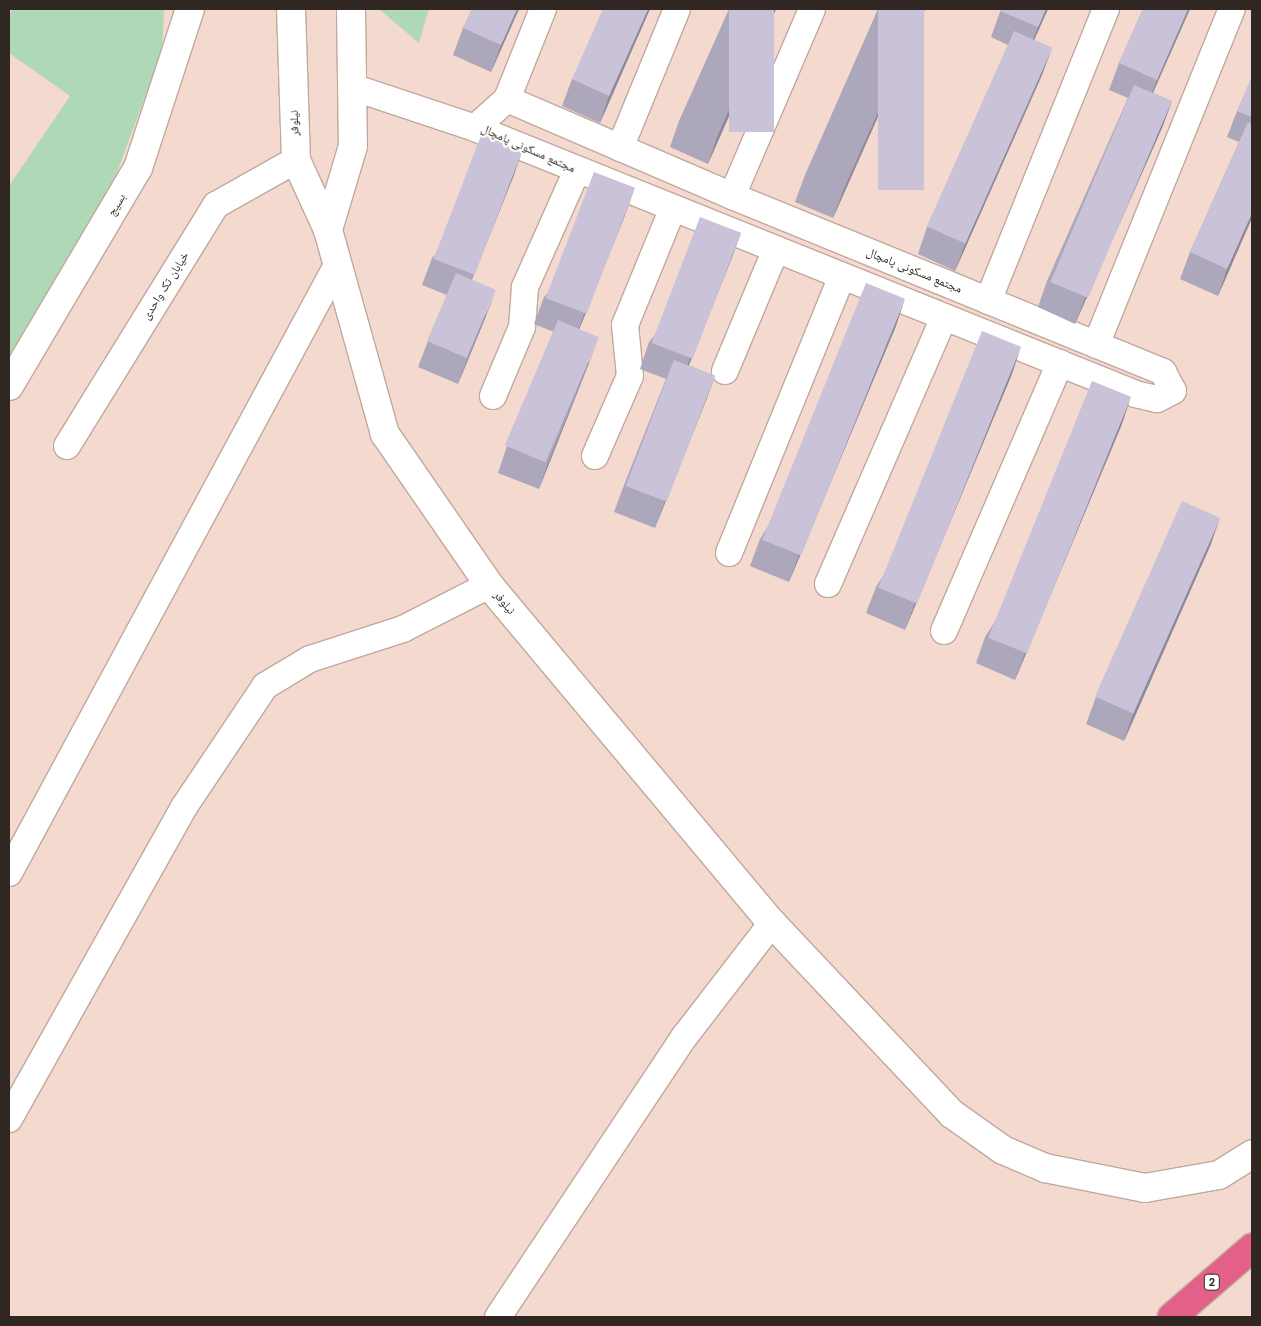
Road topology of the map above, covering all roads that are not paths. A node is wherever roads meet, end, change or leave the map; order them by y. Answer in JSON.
{"nodes":[{"id":1,"x":190,"y":9,"type":"edge"},
{"id":2,"x":291,"y":9,"type":"edge"},
{"id":3,"x":351,"y":9,"type":"edge"},
{"id":4,"x":543,"y":9,"type":"edge"},
{"id":5,"x":677,"y":9,"type":"edge"},
{"id":6,"x":812,"y":9,"type":"edge"},
{"id":7,"x":1106,"y":9,"type":"edge"},
{"id":8,"x":1232,"y":9,"type":"edge"},
{"id":9,"x":352,"y":87,"type":"junction"},
{"id":10,"x":507,"y":99,"type":"junction"},
{"id":11,"x":475,"y":128,"type":"junction"},
{"id":12,"x":620,"y":148,"type":"junction"},
{"id":13,"x":296,"y":160,"type":"junction"},
{"id":14,"x":576,"y":170,"type":"junction"},
{"id":15,"x":732,"y":196,"type":"junction"},
{"id":16,"x":673,"y":208,"type":"junction"},
{"id":17,"x":328,"y":230,"type":"junction"},
{"id":18,"x":776,"y":249,"type":"junction"},
{"id":19,"x":338,"y":265,"type":"junction"},
{"id":20,"x":842,"y":276,"type":"junction"},
{"id":21,"x":988,"y":301,"type":"junction"},
{"id":22,"x":944,"y":317,"type":"junction"},
{"id":23,"x":1096,"y":345,"type":"junction"},
{"id":24,"x":1060,"y":363,"type":"junction"},
{"id":25,"x":725,"y":371,"type":"dead end"},
{"id":26,"x":9,"y":386,"type":"edge"},
{"id":27,"x":493,"y":396,"type":"dead end"},
{"id":28,"x":68,"y":446,"type":"dead end"},
{"id":29,"x":595,"y":456,"type":"dead end"},
{"id":30,"x":729,"y":553,"type":"dead end"},
{"id":31,"x":489,"y":584,"type":"junction"},
{"id":32,"x":828,"y":584,"type":"dead end"},
{"id":33,"x":944,"y":631,"type":"dead end"},
{"id":34,"x":9,"y":873,"type":"edge"},
{"id":35,"x":772,"y":923,"type":"junction"},
{"id":36,"x":9,"y":1120,"type":"edge"},
{"id":37,"x":1252,"y":1154,"type":"edge"},
{"id":38,"x":1252,"y":1248,"type":"edge"},
{"id":39,"x":498,"y":1317,"type":"edge"},
{"id":40,"x":1172,"y":1317,"type":"edge"}],
"edges":[{"from":1,"to":26,"type":"main road","name":"بسیج"},
{"from":2,"to":13,"type":"main road","name":"نیلوفر"},
{"from":3,"to":9,"type":"main road"},
{"from":4,"to":10,"type":"street"},
{"from":5,"to":12,"type":"street"},
{"from":6,"to":15,"type":"street"},
{"from":7,"to":21,"type":"street"},
{"from":8,"to":23,"type":"street"},
{"from":9,"to":11,"type":"street"},
{"from":9,"to":17,"type":"main road"},
{"from":10,"to":11,"type":"street","name":"مجتمع مسکونی پامچال"},
{"from":10,"to":12,"type":"street","name":"مجتمع مسکونی پامچال"},
{"from":11,"to":14,"type":"street","name":"مجتمع مسکونی پامچال"},
{"from":12,"to":15,"type":"street","name":"مجتمع مسکونی پامچال"},
{"from":13,"to":17,"type":"main road","name":"نیلوفر"},
{"from":13,"to":28,"type":"street","name":"خیابان تک واحدی"},
{"from":14,"to":16,"type":"street","name":"مجتمع مسکونی پامچال"},
{"from":14,"to":27,"type":"street"},
{"from":15,"to":21,"type":"street","name":"مجتمع مسکونی پامچال"},
{"from":16,"to":18,"type":"street","name":"مجتمع مسکونی پامچال"},
{"from":16,"to":29,"type":"street"},
{"from":17,"to":19,"type":"main road","name":"نیلوفر"},
{"from":18,"to":20,"type":"street","name":"مجتمع مسکونی پامچال"},
{"from":18,"to":25,"type":"street"},
{"from":19,"to":31,"type":"main road","name":"نیلوفر"},
{"from":19,"to":34,"type":"street"},
{"from":20,"to":22,"type":"street","name":"مجتمع مسکونی پامچال"},
{"from":20,"to":30,"type":"street"},
{"from":21,"to":23,"type":"street","name":"مجتمع مسکونی پامچال"},
{"from":22,"to":24,"type":"street","name":"مجتمع مسکونی پامچال"},
{"from":22,"to":32,"type":"street"},
{"from":23,"to":24,"type":"street","name":"مجتمع مسکونی پامچال"},
{"from":24,"to":33,"type":"street"},
{"from":31,"to":35,"type":"main road","name":"نیلوفر"},
{"from":31,"to":36,"type":"street"},
{"from":35,"to":37,"type":"main road","name":"نیلوفر"},
{"from":35,"to":39,"type":"street"},
{"from":38,"to":40,"type":"highway","number":"2"}]}
